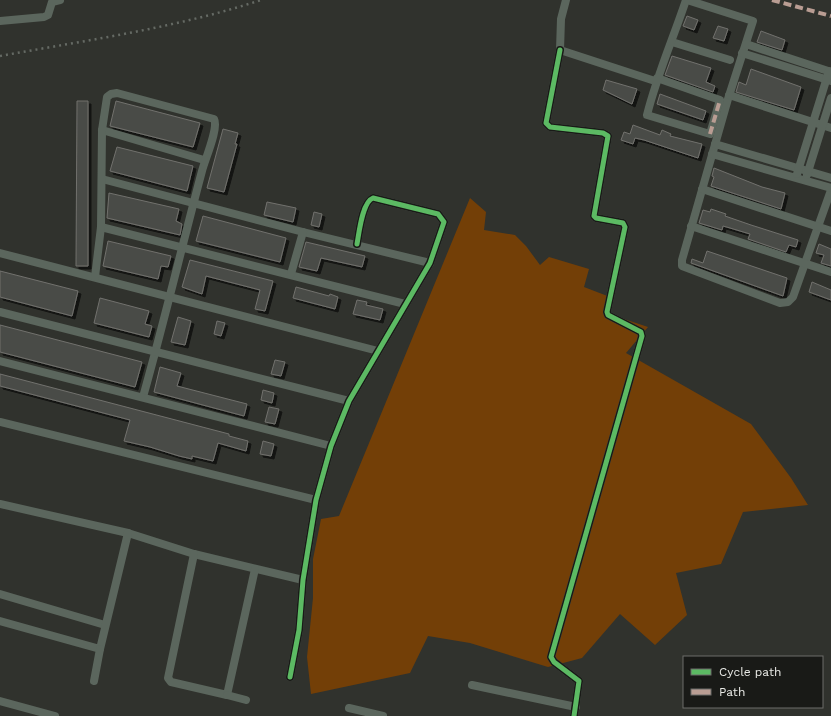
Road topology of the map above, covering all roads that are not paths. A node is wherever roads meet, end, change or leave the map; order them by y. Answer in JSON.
{"nodes":[{"id":1,"x":60,"y":0,"type":"edge"},
{"id":2,"x":566,"y":0,"type":"edge"},
{"id":3,"x":687,"y":0,"type":"edge"},
{"id":4,"x":0,"y":21,"type":"edge"},
{"id":5,"x":672,"y":42,"type":"junction"},
{"id":6,"x":746,"y":44,"type":"junction"},
{"id":7,"x":560,"y":50,"type":"junction"},
{"id":8,"x":742,"y":53,"type":"junction"},
{"id":9,"x":730,"y":60,"type":"dead end"},
{"id":10,"x":830,"y":72,"type":"edge"},
{"id":11,"x":656,"y":80,"type":"junction"},
{"id":12,"x":829,"y":80,"type":"edge"},
{"id":13,"x":729,"y":95,"type":"junction"},
{"id":14,"x":831,"y":98,"type":"edge"},
{"id":15,"x":813,"y":121,"type":"junction"},
{"id":16,"x":823,"y":124,"type":"junction"},
{"id":17,"x":831,"y":128,"type":"edge"},
{"id":18,"x":102,"y":130,"type":"junction"},
{"id":19,"x":715,"y":144,"type":"junction"},
{"id":20,"x":712,"y":154,"type":"junction"},
{"id":21,"x":204,"y":160,"type":"junction"},
{"id":22,"x":799,"y":168,"type":"junction"},
{"id":23,"x":808,"y":171,"type":"junction"},
{"id":24,"x":796,"y":178,"type":"junction"},
{"id":25,"x":831,"y":178,"type":"edge"},
{"id":26,"x":102,"y":179,"type":"junction"},
{"id":27,"x":805,"y":181,"type":"junction"},
{"id":28,"x":702,"y":189,"type":"junction"},
{"id":29,"x":831,"y":189,"type":"edge"},
{"id":30,"x":194,"y":202,"type":"junction"},
{"id":31,"x":691,"y":226,"type":"junction"},
{"id":32,"x":818,"y":226,"type":"junction"},
{"id":33,"x":101,"y":227,"type":"junction"},
{"id":34,"x":831,"y":231,"type":"edge"},
{"id":35,"x":303,"y":232,"type":"junction"},
{"id":36,"x":357,"y":244,"type":"junction"},
{"id":37,"x":183,"y":248,"type":"junction"},
{"id":38,"x":0,"y":253,"type":"edge"},
{"id":39,"x":430,"y":263,"type":"junction"},
{"id":40,"x":805,"y":263,"type":"junction"},
{"id":41,"x":831,"y":272,"type":"edge"},
{"id":42,"x":291,"y":274,"type":"junction"},
{"id":43,"x":95,"y":277,"type":"junction"},
{"id":44,"x":170,"y":296,"type":"junction"},
{"id":45,"x":405,"y":304,"type":"junction"},
{"id":46,"x":0,"y":312,"type":"edge"},
{"id":47,"x":156,"y":351,"type":"junction"},
{"id":48,"x":378,"y":351,"type":"junction"},
{"id":49,"x":0,"y":362,"type":"edge"},
{"id":50,"x":143,"y":397,"type":"junction"},
{"id":51,"x":349,"y":401,"type":"junction"},
{"id":52,"x":0,"y":422,"type":"edge"},
{"id":53,"x":331,"y":446,"type":"junction"},
{"id":54,"x":316,"y":500,"type":"junction"},
{"id":55,"x":0,"y":504,"type":"edge"},
{"id":56,"x":128,"y":534,"type":"junction"},
{"id":57,"x":194,"y":554,"type":"junction"},
{"id":58,"x":255,"y":569,"type":"junction"},
{"id":59,"x":303,"y":580,"type":"junction"},
{"id":60,"x":0,"y":594,"type":"edge"},
{"id":61,"x":0,"y":621,"type":"edge"},
{"id":62,"x":105,"y":625,"type":"junction"},
{"id":63,"x":100,"y":649,"type":"junction"},
{"id":64,"x":290,"y":677,"type":"dead end"},
{"id":65,"x":94,"y":681,"type":"dead end"},
{"id":66,"x":472,"y":685,"type":"dead end"},
{"id":67,"x":227,"y":695,"type":"junction"},
{"id":68,"x":246,"y":700,"type":"dead end"},
{"id":69,"x":0,"y":701,"type":"edge"},
{"id":70,"x":576,"y":707,"type":"junction"},
{"id":71,"x":349,"y":708,"type":"dead end"},
{"id":72,"x":55,"y":716,"type":"edge"},
{"id":73,"x":383,"y":716,"type":"edge"},
{"id":74,"x":574,"y":716,"type":"edge"}],
"edges":[{"from":1,"to":4,"type":"street"},
{"from":2,"to":7,"type":"street"},
{"from":3,"to":5,"type":"street"},
{"from":3,"to":6,"type":"street"},
{"from":5,"to":9,"type":"street"},
{"from":5,"to":11,"type":"street"},
{"from":6,"to":8,"type":"street"},
{"from":6,"to":10,"type":"street"},
{"from":7,"to":11,"type":"street"},
{"from":7,"to":70,"type":"street"},
{"from":8,"to":12,"type":"street"},
{"from":8,"to":13,"type":"street"},
{"from":10,"to":12,"type":"street"},
{"from":11,"to":11,"type":"street"},
{"from":12,"to":15,"type":"street"},
{"from":13,"to":15,"type":"street"},
{"from":13,"to":19,"type":"street"},
{"from":14,"to":16,"type":"street"},
{"from":15,"to":16,"type":"street"},
{"from":15,"to":22,"type":"street"},
{"from":16,"to":17,"type":"street"},
{"from":16,"to":23,"type":"street"},
{"from":18,"to":21,"type":"street"},
{"from":18,"to":21,"type":"street"},
{"from":18,"to":26,"type":"street"},
{"from":19,"to":20,"type":"street"},
{"from":19,"to":22,"type":"street"},
{"from":20,"to":24,"type":"street"},
{"from":20,"to":28,"type":"street"},
{"from":21,"to":30,"type":"street"},
{"from":22,"to":23,"type":"street"},
{"from":22,"to":24,"type":"street"},
{"from":23,"to":25,"type":"street"},
{"from":23,"to":27,"type":"street"},
{"from":24,"to":27,"type":"street"},
{"from":26,"to":30,"type":"street"},
{"from":26,"to":33,"type":"street"},
{"from":27,"to":29,"type":"street"},
{"from":28,"to":31,"type":"street"},
{"from":28,"to":32,"type":"street"},
{"from":29,"to":32,"type":"street"},
{"from":30,"to":35,"type":"street"},
{"from":30,"to":37,"type":"street"},
{"from":31,"to":40,"type":"street"},
{"from":31,"to":40,"type":"street"},
{"from":32,"to":34,"type":"street"},
{"from":32,"to":40,"type":"street"},
{"from":33,"to":37,"type":"street"},
{"from":33,"to":43,"type":"street"},
{"from":35,"to":36,"type":"street"},
{"from":35,"to":42,"type":"street"},
{"from":36,"to":39,"type":"street"},
{"from":36,"to":39,"type":"street"},
{"from":37,"to":42,"type":"street"},
{"from":37,"to":44,"type":"street"},
{"from":38,"to":43,"type":"street"},
{"from":39,"to":45,"type":"street"},
{"from":40,"to":41,"type":"street"},
{"from":42,"to":45,"type":"street"},
{"from":43,"to":44,"type":"street"},
{"from":44,"to":47,"type":"street"},
{"from":44,"to":48,"type":"street"},
{"from":45,"to":48,"type":"street"},
{"from":46,"to":47,"type":"street"},
{"from":47,"to":50,"type":"street"},
{"from":47,"to":51,"type":"street"},
{"from":48,"to":51,"type":"street"},
{"from":49,"to":50,"type":"street"},
{"from":50,"to":53,"type":"street"},
{"from":51,"to":53,"type":"street"},
{"from":52,"to":54,"type":"street"},
{"from":53,"to":54,"type":"street"},
{"from":54,"to":59,"type":"street"},
{"from":55,"to":56,"type":"street"},
{"from":56,"to":57,"type":"street"},
{"from":56,"to":62,"type":"street"},
{"from":57,"to":58,"type":"street"},
{"from":57,"to":67,"type":"street"},
{"from":58,"to":59,"type":"street"},
{"from":58,"to":67,"type":"street"},
{"from":59,"to":64,"type":"street"},
{"from":60,"to":62,"type":"street"},
{"from":61,"to":63,"type":"street"},
{"from":62,"to":63,"type":"street"},
{"from":63,"to":65,"type":"street"},
{"from":66,"to":70,"type":"street"},
{"from":67,"to":68,"type":"street"},
{"from":69,"to":72,"type":"street"},
{"from":70,"to":74,"type":"street"},
{"from":71,"to":73,"type":"street"}]}
